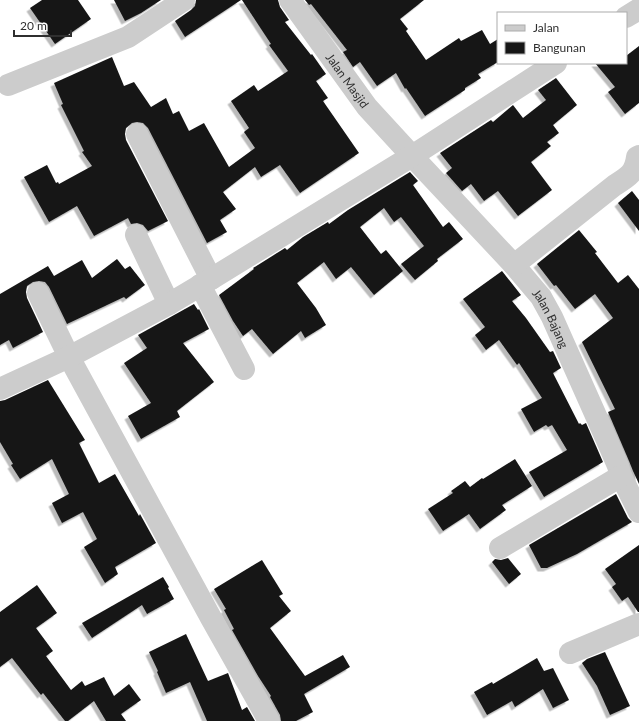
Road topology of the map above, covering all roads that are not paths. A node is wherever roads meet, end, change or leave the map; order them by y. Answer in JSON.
{"nodes":[{"id":1,"x":184,"y":0,"type":"edge"},
{"id":2,"x":290,"y":0,"type":"edge"},
{"id":3,"x":639,"y":9,"type":"edge"},
{"id":4,"x":627,"y":16,"type":"edge"},
{"id":5,"x":554,"y":64,"type":"edge"},
{"id":6,"x":8,"y":85,"type":"dead end"},
{"id":7,"x":137,"y":134,"type":"dead end"},
{"id":8,"x":412,"y":156,"type":"junction"},
{"id":9,"x":639,"y":156,"type":"edge"},
{"id":10,"x":136,"y":236,"type":"dead end"},
{"id":11,"x":514,"y":265,"type":"junction"},
{"id":12,"x":206,"y":282,"type":"junction"},
{"id":13,"x":38,"y":293,"type":"dead end"},
{"id":14,"x":169,"y":304,"type":"junction"},
{"id":15,"x":69,"y":357,"type":"junction"},
{"id":16,"x":244,"y":368,"type":"dead end"},
{"id":17,"x":0,"y":389,"type":"edge"},
{"id":18,"x":621,"y":476,"type":"junction"},
{"id":19,"x":639,"y":512,"type":"edge"},
{"id":20,"x":500,"y":548,"type":"dead end"},
{"id":21,"x":639,"y":624,"type":"edge"},
{"id":22,"x":570,"y":653,"type":"dead end"},
{"id":23,"x":268,"y":721,"type":"edge"}],
"edges":[{"from":1,"to":6,"type":"street"},
{"from":2,"to":8,"type":"street","name":"Jalan Masjid"},
{"from":3,"to":4,"type":"street"},
{"from":5,"to":8,"type":"street"},
{"from":7,"to":12,"type":"street"},
{"from":8,"to":11,"type":"street","name":"Jalan Bajang"},
{"from":8,"to":12,"type":"street"},
{"from":9,"to":11,"type":"street"},
{"from":10,"to":14,"type":"street"},
{"from":11,"to":18,"type":"street","name":"Jalan Bajang"},
{"from":12,"to":14,"type":"street"},
{"from":12,"to":16,"type":"street"},
{"from":13,"to":15,"type":"street"},
{"from":14,"to":15,"type":"street"},
{"from":15,"to":17,"type":"street"},
{"from":15,"to":23,"type":"street"},
{"from":18,"to":19,"type":"street","name":"Jalan Bajang"},
{"from":18,"to":20,"type":"street"},
{"from":21,"to":22,"type":"street"}]}
